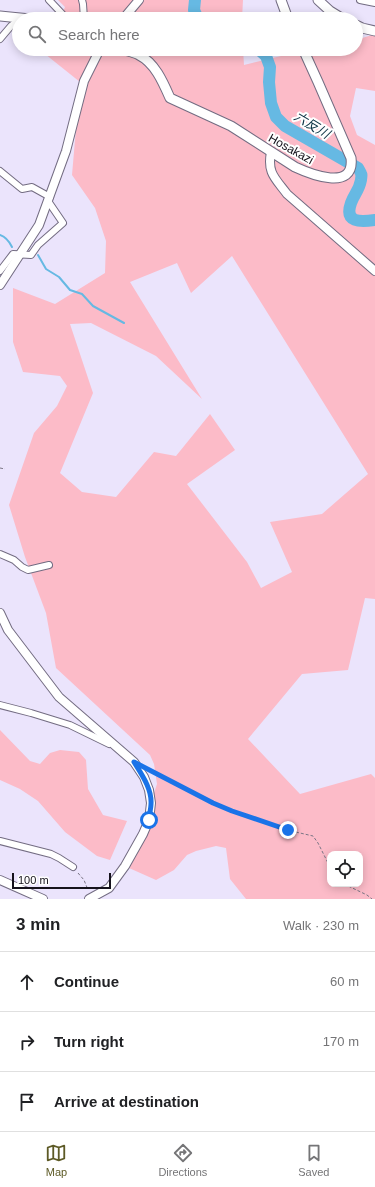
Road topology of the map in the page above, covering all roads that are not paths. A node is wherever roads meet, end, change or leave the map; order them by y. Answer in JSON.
{"nodes":[{"id":1,"x":49,"y":0,"type":"edge"},
{"id":2,"x":82,"y":0,"type":"edge"},
{"id":3,"x":138,"y":0,"type":"edge"},
{"id":4,"x":281,"y":0,"type":"edge"},
{"id":5,"x":318,"y":0,"type":"edge"},
{"id":6,"x":360,"y":0,"type":"edge"},
{"id":7,"x":375,"y":4,"type":"edge"},
{"id":8,"x":60,"y":12,"type":"edge"},
{"id":9,"x":84,"y":12,"type":"edge"},
{"id":10,"x":129,"y":12,"type":"edge"},
{"id":11,"x":285,"y":12,"type":"edge"},
{"id":12,"x":332,"y":12,"type":"edge"},
{"id":13,"x":0,"y":16,"type":"edge"},
{"id":14,"x":12,"y":18,"type":"edge"},
{"id":15,"x":12,"y":25,"type":"edge"},
{"id":16,"x":363,"y":28,"type":"edge"},
{"id":17,"x":375,"y":31,"type":"edge"},
{"id":18,"x":0,"y":39,"type":"edge"},
{"id":19,"x":96,"y":56,"type":"edge"},
{"id":20,"x":141,"y":56,"type":"edge"},
{"id":21,"x":306,"y":56,"type":"edge"},
{"id":22,"x":271,"y":152,"type":"junction"},
{"id":23,"x":0,"y":172,"type":"edge"},
{"id":24,"x":49,"y":199,"type":"junction"},
{"id":25,"x":20,"y":254,"type":"junction"},
{"id":26,"x":0,"y":270,"type":"edge"},
{"id":27,"x":375,"y":271,"type":"edge"},
{"id":28,"x":0,"y":285,"type":"edge"},
{"id":29,"x":0,"y":554,"type":"edge"},
{"id":30,"x":49,"y":565,"type":"dead end"},
{"id":31,"x":0,"y":613,"type":"edge"},
{"id":32,"x":0,"y":705,"type":"edge"},
{"id":33,"x":116,"y":747,"type":"junction"},
{"id":34,"x":0,"y":841,"type":"edge"},
{"id":35,"x":73,"y":868,"type":"road end"},
{"id":36,"x":0,"y":880,"type":"edge"},
{"id":37,"x":91,"y":898,"type":"edge"},
{"id":38,"x":43,"y":899,"type":"edge"}],
"edges":[{"from":1,"to":8,"type":"street"},
{"from":2,"to":9,"type":"street"},
{"from":3,"to":10,"type":"street"},
{"from":4,"to":11,"type":"main road"},
{"from":5,"to":12,"type":"main road"},
{"from":6,"to":7,"type":"street"},
{"from":13,"to":14,"type":"main road"},
{"from":15,"to":18,"type":"street"},
{"from":16,"to":17,"type":"main road"},
{"from":19,"to":24,"type":"street"},
{"from":20,"to":22,"type":"main road","name":"Hosakazi"},
{"from":21,"to":22,"type":"main road","name":"Hosakazi"},
{"from":22,"to":27,"type":"street"},
{"from":23,"to":24,"type":"street"},
{"from":24,"to":25,"type":"street"},
{"from":24,"to":25,"type":"street"},
{"from":25,"to":26,"type":"street"},
{"from":25,"to":28,"type":"street"},
{"from":29,"to":30,"type":"street"},
{"from":31,"to":33,"type":"street"},
{"from":32,"to":33,"type":"street"},
{"from":33,"to":37,"type":"street"},
{"from":34,"to":35,"type":"street"},
{"from":36,"to":38,"type":"street"}]}
